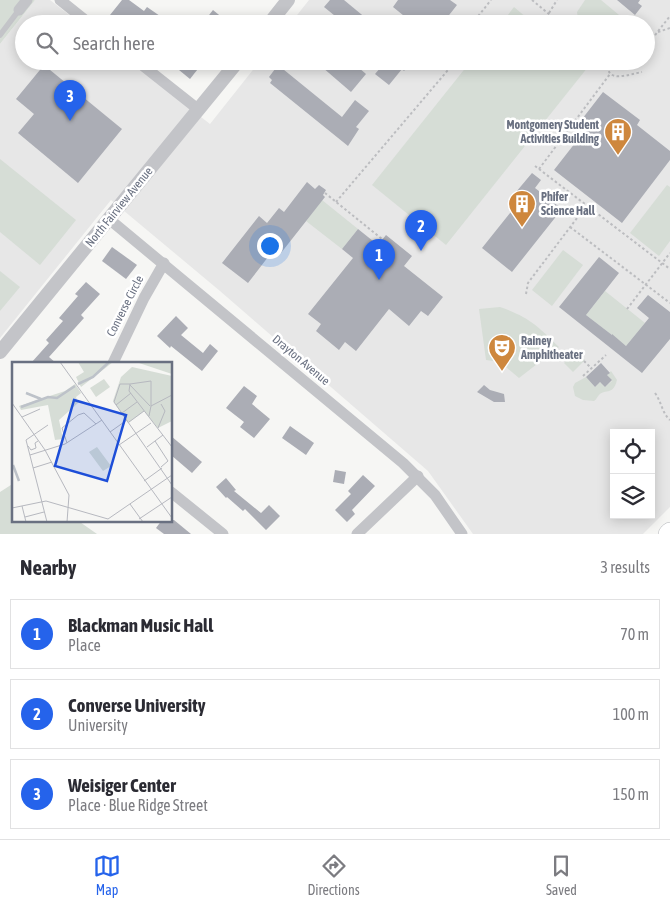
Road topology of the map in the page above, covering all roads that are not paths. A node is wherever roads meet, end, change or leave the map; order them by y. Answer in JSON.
{"nodes":[{"id":1,"x":28,"y":0,"type":"edge"},
{"id":2,"x":60,"y":0,"type":"edge"},
{"id":3,"x":288,"y":0,"type":"edge"},
{"id":4,"x":19,"y":10,"type":"joint"},
{"id":5,"x":15,"y":15,"type":"edge"},
{"id":6,"x":15,"y":15,"type":"edge"},
{"id":7,"x":79,"y":15,"type":"edge"},
{"id":8,"x":276,"y":15,"type":"edge"},
{"id":9,"x":0,"y":35,"type":"edge"},
{"id":10,"x":148,"y":70,"type":"edge"},
{"id":11,"x":231,"y":70,"type":"edge"},
{"id":12,"x":199,"y":110,"type":"junction"},
{"id":13,"x":109,"y":219,"type":"junction"},
{"id":14,"x":164,"y":263,"type":"junction"},
{"id":15,"x":0,"y":352,"type":"edge"},
{"id":16,"x":113,"y":362,"type":"edge"},
{"id":17,"x":418,"y":476,"type":"junction"},
{"id":18,"x":172,"y":493,"type":"edge"},
{"id":19,"x":223,"y":534,"type":"edge"},
{"id":20,"x":357,"y":534,"type":"edge"},
{"id":21,"x":462,"y":534,"type":"edge"}],
"edges":[{"from":1,"to":4,"type":"street"},
{"from":2,"to":7,"type":"street"},
{"from":3,"to":8,"type":"street"},
{"from":4,"to":5,"type":"lane"},
{"from":6,"to":9,"type":"lane"},
{"from":10,"to":12,"type":"street"},
{"from":11,"to":12,"type":"street","name":"North Fairview Avenue"},
{"from":12,"to":13,"type":"street","name":"North Fairview Avenue"},
{"from":13,"to":14,"type":"street","name":"Drayton Avenue"},
{"from":13,"to":15,"type":"street","name":"North Fairview Avenue"},
{"from":14,"to":16,"type":"street","name":"Converse Circle"},
{"from":14,"to":17,"type":"street","name":"Drayton Avenue"},
{"from":17,"to":20,"type":"street"},
{"from":17,"to":21,"type":"street","name":"Drayton Avenue"},
{"from":18,"to":19,"type":"street"}]}
